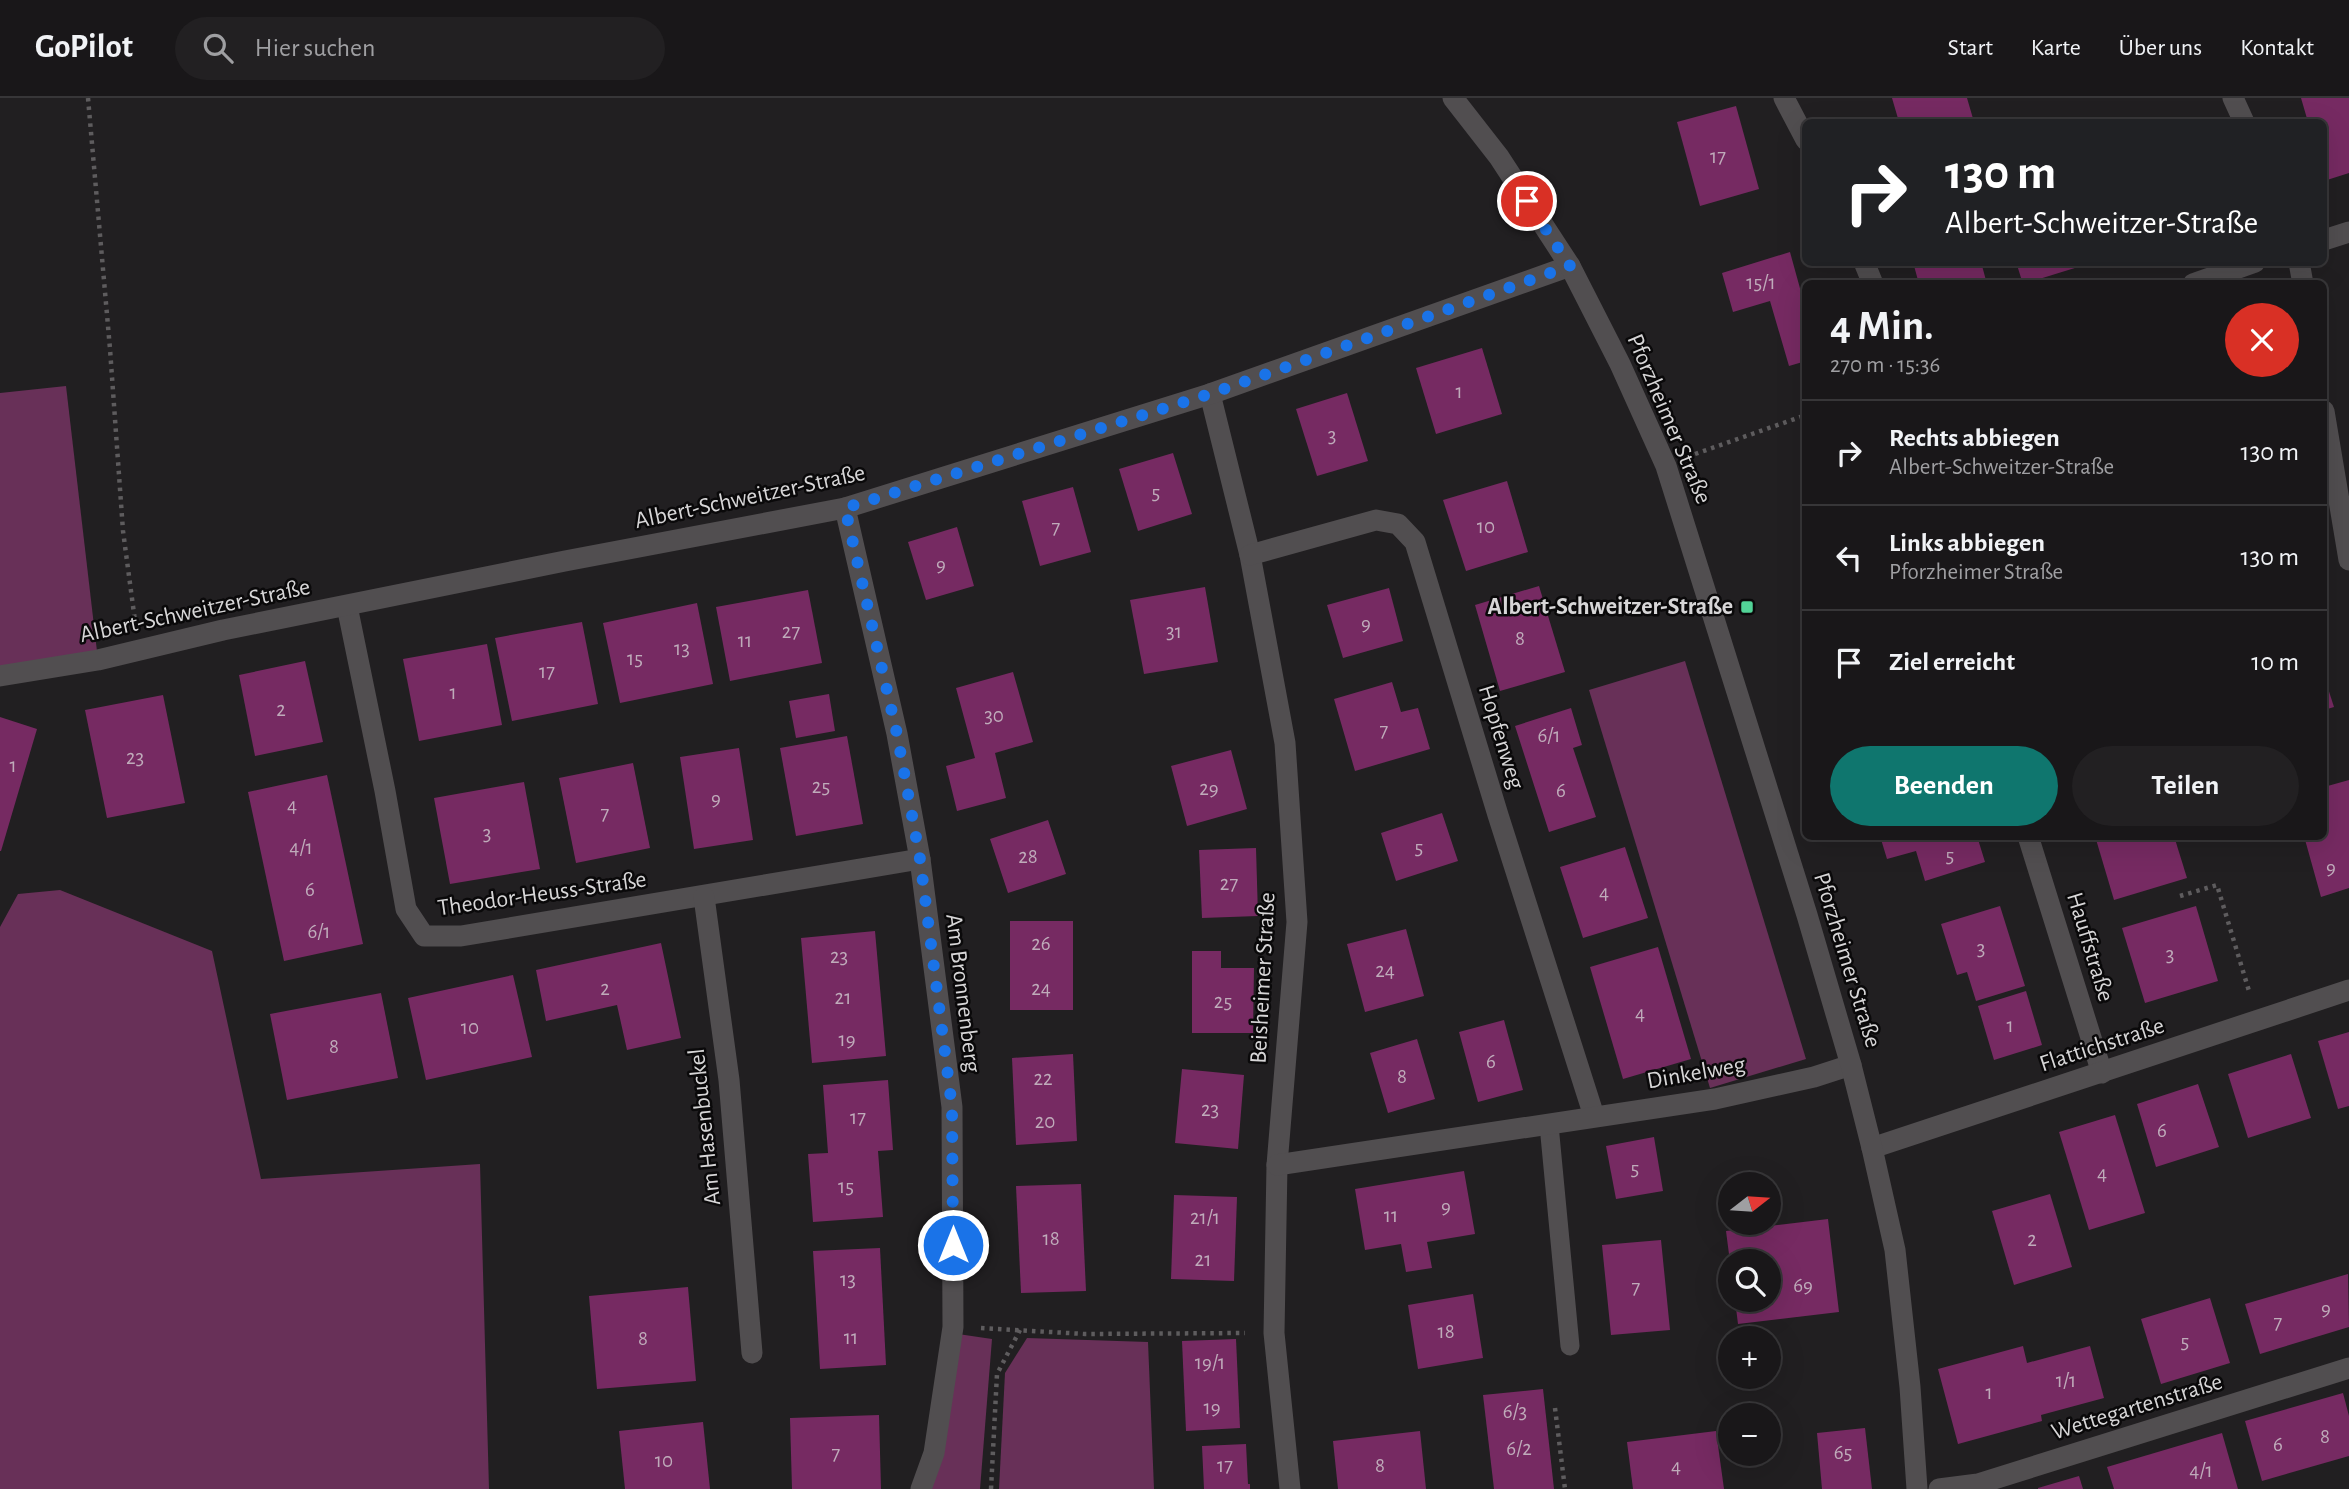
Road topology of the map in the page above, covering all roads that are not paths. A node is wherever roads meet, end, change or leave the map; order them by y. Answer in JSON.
{"nodes":[{"id":1,"x":1453,"y":98,"type":"edge"},
{"id":2,"x":1784,"y":98,"type":"edge"},
{"id":3,"x":2233,"y":98,"type":"edge"},
{"id":4,"x":2243,"y":119,"type":"edge"},
{"id":5,"x":1802,"y":132,"type":"edge"},
{"id":6,"x":2349,"y":232,"type":"edge"},
{"id":7,"x":2327,"y":239,"type":"edge"},
{"id":8,"x":1570,"y":266,"type":"junction"},
{"id":9,"x":2244,"y":266,"type":"edge"},
{"id":10,"x":2204,"y":280,"type":"edge"},
{"id":11,"x":1210,"y":394,"type":"junction"},
{"id":12,"x":2327,"y":430,"type":"edge"},
{"id":13,"x":845,"y":508,"type":"junction"},
{"id":14,"x":1250,"y":555,"type":"junction"},
{"id":15,"x":2349,"y":560,"type":"edge"},
{"id":16,"x":347,"y":606,"type":"junction"},
{"id":17,"x":0,"y":676,"type":"edge"},
{"id":18,"x":2029,"y":840,"type":"edge"},
{"id":19,"x":920,"y":859,"type":"junction"},
{"id":20,"x":704,"y":897,"type":"junction"},
{"id":21,"x":2349,"y":990,"type":"edge"},
{"id":22,"x":1851,"y":1065,"type":"junction"},
{"id":23,"x":2102,"y":1073,"type":"junction"},
{"id":24,"x":1594,"y":1116,"type":"junction"},
{"id":25,"x":1549,"y":1125,"type":"junction"},
{"id":26,"x":1872,"y":1148,"type":"junction"},
{"id":27,"x":1277,"y":1165,"type":"junction"},
{"id":28,"x":1570,"y":1346,"type":"dead end"},
{"id":29,"x":752,"y":1353,"type":"dead end"},
{"id":30,"x":2349,"y":1368,"type":"edge"},
{"id":31,"x":921,"y":1489,"type":"edge"},
{"id":32,"x":1290,"y":1489,"type":"edge"},
{"id":33,"x":1917,"y":1489,"type":"edge"},
{"id":34,"x":1939,"y":1489,"type":"edge"}],
"edges":[{"from":1,"to":8,"type":"street","name":"Pforzheimer Straße"},
{"from":2,"to":5,"type":"street"},
{"from":3,"to":4,"type":"street"},
{"from":6,"to":7,"type":"street"},
{"from":8,"to":11,"type":"street","name":"Albert-Schweitzer-Straße"},
{"from":8,"to":22,"type":"street","name":"Pforzheimer Straße"},
{"from":9,"to":10,"type":"street"},
{"from":11,"to":13,"type":"street","name":"Albert-Schweitzer-Straße"},
{"from":11,"to":14,"type":"street","name":"Beisheimer Straße"},
{"from":12,"to":15,"type":"street"},
{"from":13,"to":16,"type":"street","name":"Albert-Schweitzer-Straße"},
{"from":13,"to":19,"type":"street","name":"Am Bronnenberg"},
{"from":14,"to":24,"type":"street","name":"Hopfenweg"},
{"from":14,"to":27,"type":"street","name":"Beisheimer Straße"},
{"from":16,"to":17,"type":"street","name":"Albert-Schweitzer-Straße"},
{"from":16,"to":20,"type":"street","name":"Theodor-Heuss-Straße"},
{"from":18,"to":23,"type":"street","name":"Hauffstraße"},
{"from":19,"to":20,"type":"street","name":"Theodor-Heuss-Straße"},
{"from":19,"to":31,"type":"street","name":"Am Bronnenberg"},
{"from":20,"to":29,"type":"street","name":"Am Hasenbuckel"},
{"from":21,"to":23,"type":"street","name":"Flattichstraße"},
{"from":22,"to":24,"type":"street","name":"Dinkelweg"},
{"from":22,"to":26,"type":"street","name":"Pforzheimer Straße"},
{"from":23,"to":26,"type":"street","name":"Flattichstraße"},
{"from":24,"to":25,"type":"street","name":"Dinkelweg"},
{"from":25,"to":27,"type":"street","name":"Dinkelweg"},
{"from":25,"to":28,"type":"lane"},
{"from":26,"to":33,"type":"street","name":"Pforzheimer Straße"},
{"from":27,"to":32,"type":"street","name":"Beisheimer Straße"},
{"from":30,"to":34,"type":"street","name":"Wettegartenstraße"}]}
